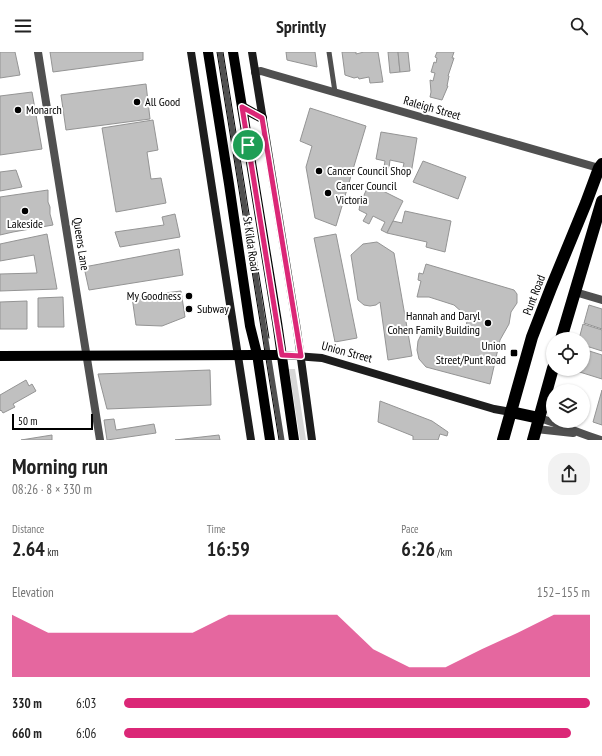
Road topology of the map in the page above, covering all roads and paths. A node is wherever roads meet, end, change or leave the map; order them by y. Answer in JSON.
{"nodes":[{"id":1,"x":38,"y":52,"type":"edge"},
{"id":2,"x":190,"y":52,"type":"edge"},
{"id":3,"x":208,"y":52,"type":"edge"},
{"id":4,"x":220,"y":52,"type":"edge"},
{"id":5,"x":233,"y":52,"type":"edge"},
{"id":6,"x":252,"y":52,"type":"edge"},
{"id":7,"x":329,"y":52,"type":"edge"},
{"id":8,"x":255,"y":72,"type":"junction"},
{"id":9,"x":335,"y":92,"type":"junction"},
{"id":10,"x":242,"y":107,"type":"junction"},
{"id":11,"x":262,"y":118,"type":"junction"},
{"id":12,"x":601,"y":167,"type":"edge"},
{"id":13,"x":602,"y":200,"type":"edge"},
{"id":14,"x":575,"y":292,"type":"junction"},
{"id":15,"x":602,"y":300,"type":"edge"},
{"id":16,"x":563,"y":332,"type":"edge"},
{"id":17,"x":257,"y":354,"type":"junction"},
{"id":18,"x":238,"y":355,"type":"junction"},
{"id":19,"x":269,"y":355,"type":"junction"},
{"id":20,"x":282,"y":355,"type":"junction"},
{"id":21,"x":0,"y":356,"type":"edge"},
{"id":22,"x":86,"y":356,"type":"junction"},
{"id":23,"x":301,"y":356,"type":"junction"},
{"id":24,"x":551,"y":376,"type":"edge"},
{"id":25,"x":511,"y":412,"type":"junction"},
{"id":26,"x":536,"y":429,"type":"edge"},
{"id":27,"x":100,"y":440,"type":"edge"},
{"id":28,"x":251,"y":440,"type":"edge"},
{"id":29,"x":270,"y":440,"type":"edge"},
{"id":30,"x":282,"y":440,"type":"edge"},
{"id":31,"x":294,"y":440,"type":"edge"},
{"id":32,"x":312,"y":440,"type":"edge"},
{"id":33,"x":503,"y":440,"type":"edge"},
{"id":34,"x":601,"y":440,"type":"edge"}],
"edges":[{"from":1,"to":22,"type":"street","name":"Queens Lane"},
{"from":2,"to":18,"type":"main road"},
{"from":3,"to":17,"type":"main road","name":"St Kilda Road"},
{"from":4,"to":19,"type":"lane"},
{"from":5,"to":10,"type":"main road","name":"St Kilda Road"},
{"from":6,"to":8,"type":"main road"},
{"from":7,"to":9,"type":"lane"},
{"from":8,"to":9,"type":"street","name":"Raleigh Street"},
{"from":8,"to":11,"type":"main road"},
{"from":9,"to":12,"type":"street","name":"Raleigh Street"},
{"from":10,"to":11,"type":"main road"},
{"from":10,"to":20,"type":"main road","name":"St Kilda Road"},
{"from":11,"to":23,"type":"main road"},
{"from":12,"to":25,"type":"highway","name":"Punt Road"},
{"from":13,"to":14,"type":"highway"},
{"from":14,"to":15,"type":"street"},
{"from":14,"to":16,"type":"highway"},
{"from":17,"to":18,"type":"main road","name":"Union Street"},
{"from":17,"to":19,"type":"main road","name":"Union Street"},
{"from":17,"to":29,"type":"main road","name":"St Kilda Road"},
{"from":18,"to":22,"type":"main road","name":"Union Street"},
{"from":18,"to":28,"type":"main road"},
{"from":19,"to":20,"type":"main road","name":"Union Street"},
{"from":19,"to":30,"type":"lane"},
{"from":20,"to":23,"type":"main road","name":"Union Street"},
{"from":20,"to":31,"type":"main road","name":"St Kilda Road"},
{"from":21,"to":22,"type":"main road","name":"Union Street"},
{"from":22,"to":27,"type":"street","name":"Queens Lane"},
{"from":23,"to":25,"type":"main road","name":"Union Street"},
{"from":23,"to":32,"type":"main road"},
{"from":24,"to":26,"type":"highway"},
{"from":25,"to":26,"type":"highway","name":"Union Street"},
{"from":25,"to":33,"type":"highway","name":"Punt Road"},
{"from":26,"to":34,"type":"street","name":"Union Street"}]}
